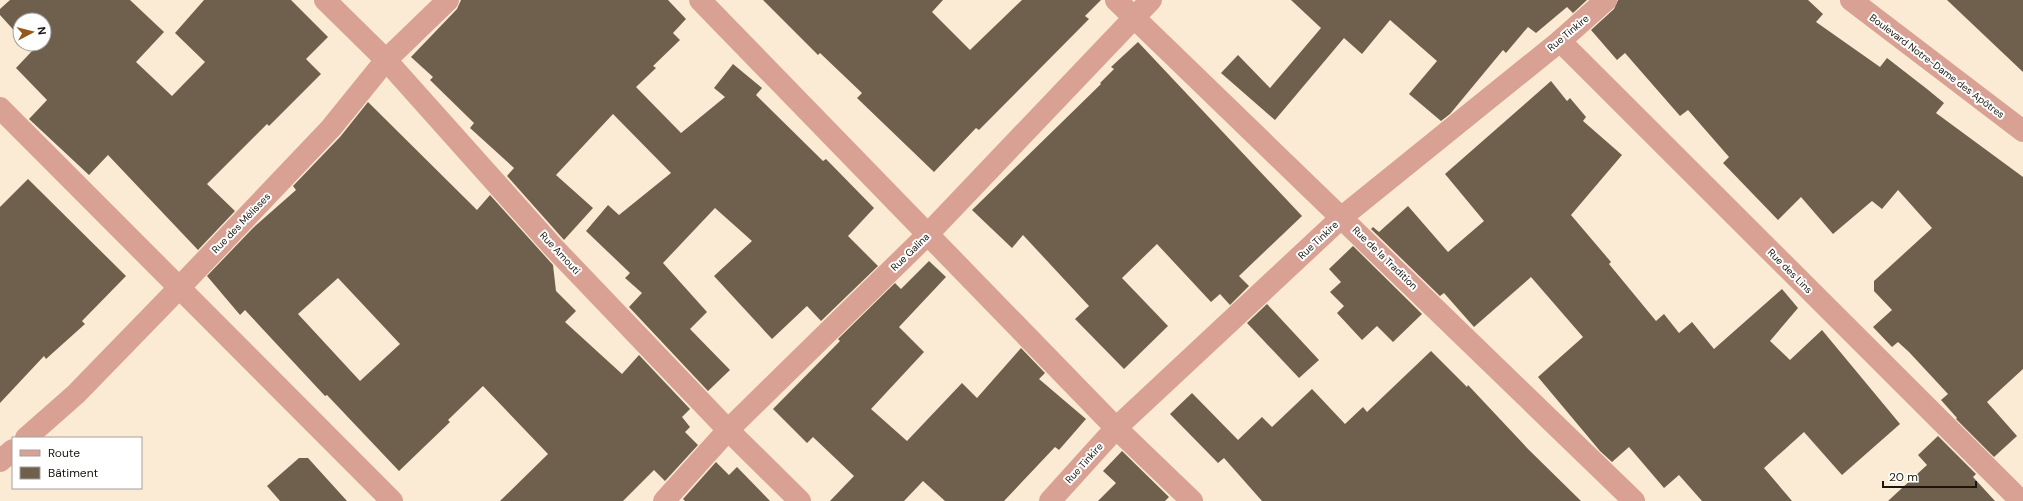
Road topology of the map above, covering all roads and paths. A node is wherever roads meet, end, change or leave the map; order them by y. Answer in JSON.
{"nodes":[{"id":1,"x":325,"y":0,"type":"edge"},
{"id":2,"x":448,"y":0,"type":"edge"},
{"id":3,"x":700,"y":0,"type":"edge"},
{"id":4,"x":1116,"y":0,"type":"edge"},
{"id":5,"x":1151,"y":0,"type":"edge"},
{"id":6,"x":1606,"y":0,"type":"edge"},
{"id":7,"x":1851,"y":0,"type":"edge"},
{"id":8,"x":1134,"y":18,"type":"junction"},
{"id":9,"x":1560,"y":41,"type":"junction"},
{"id":10,"x":386,"y":60,"type":"junction"},
{"id":11,"x":0,"y":108,"type":"edge"},
{"id":12,"x":2023,"y":131,"type":"edge"},
{"id":13,"x":1342,"y":217,"type":"junction"},
{"id":14,"x":928,"y":234,"type":"junction"},
{"id":15,"x":179,"y":288,"type":"junction"},
{"id":16,"x":1116,"y":428,"type":"junction"},
{"id":17,"x":728,"y":430,"type":"junction"},
{"id":18,"x":27,"y":437,"type":"edge"},
{"id":19,"x":12,"y":451,"type":"edge"},
{"id":20,"x":0,"y":461,"type":"edge"},
{"id":21,"x":392,"y":501,"type":"edge"},
{"id":22,"x":664,"y":501,"type":"edge"},
{"id":23,"x":800,"y":501,"type":"edge"},
{"id":24,"x":1050,"y":501,"type":"edge"},
{"id":25,"x":1192,"y":501,"type":"edge"},
{"id":26,"x":1634,"y":501,"type":"edge"},
{"id":27,"x":2022,"y":501,"type":"edge"}],
"edges":[{"from":1,"to":10,"type":"street","name":"Rue Amouti"},
{"from":2,"to":10,"type":"street","name":"Rue des Mélisses"},
{"from":3,"to":14,"type":"street"},
{"from":4,"to":8,"type":"street","name":"Rue de la Tradition"},
{"from":5,"to":8,"type":"street","name":"Rue Galina"},
{"from":6,"to":9,"type":"street","name":"Rue Tinkire"},
{"from":7,"to":12,"type":"street","name":"Boulevard Notre-Dame des Apôtres"},
{"from":8,"to":13,"type":"street","name":"Rue de la Tradition"},
{"from":8,"to":14,"type":"street","name":"Rue Galina"},
{"from":9,"to":13,"type":"street","name":"Rue Tinkire"},
{"from":9,"to":27,"type":"street","name":"Rue des Lins"},
{"from":10,"to":15,"type":"street","name":"Rue des Mélisses"},
{"from":10,"to":17,"type":"street","name":"Rue Amouti"},
{"from":11,"to":15,"type":"street"},
{"from":13,"to":16,"type":"street","name":"Rue Tinkire"},
{"from":13,"to":26,"type":"street","name":"Rue de la Tradition"},
{"from":14,"to":16,"type":"street"},
{"from":14,"to":17,"type":"street","name":"Rue Galina"},
{"from":15,"to":18,"type":"street","name":"Rue des Mélisses"},
{"from":15,"to":21,"type":"street"},
{"from":16,"to":24,"type":"street","name":"Rue Tinkire"},
{"from":16,"to":25,"type":"street"},
{"from":17,"to":22,"type":"street","name":"Rue Galina"},
{"from":17,"to":23,"type":"street","name":"Rue Amouti"},
{"from":19,"to":20,"type":"street"}]}
